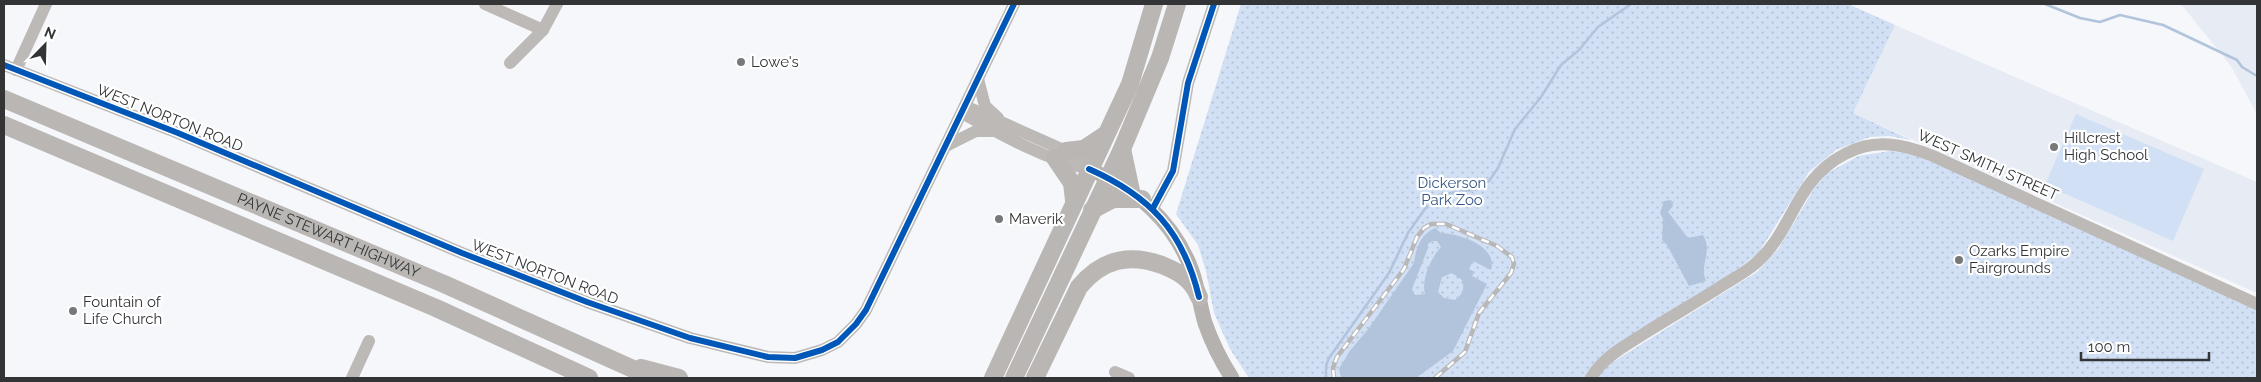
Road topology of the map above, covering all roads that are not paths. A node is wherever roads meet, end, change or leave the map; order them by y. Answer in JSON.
{"nodes":[{"id":1,"x":46,"y":4,"type":"edge"},
{"id":2,"x":485,"y":4,"type":"edge"},
{"id":3,"x":557,"y":4,"type":"edge"},
{"id":4,"x":1014,"y":4,"type":"edge"},
{"id":5,"x":1154,"y":4,"type":"edge"},
{"id":6,"x":1177,"y":4,"type":"edge"},
{"id":7,"x":1214,"y":4,"type":"edge"},
{"id":8,"x":543,"y":30,"type":"junction"},
{"id":9,"x":510,"y":63,"type":"dead end"},
{"id":10,"x":10,"y":67,"type":"edge"},
{"id":11,"x":978,"y":79,"type":"junction"},
{"id":12,"x":4,"y":98,"type":"edge"},
{"id":13,"x":963,"y":110,"type":"junction"},
{"id":14,"x":4,"y":125,"type":"edge"},
{"id":15,"x":1007,"y":126,"type":"junction"},
{"id":16,"x":992,"y":130,"type":"junction"},
{"id":17,"x":1105,"y":135,"type":"junction"},
{"id":18,"x":946,"y":146,"type":"junction"},
{"id":19,"x":1122,"y":149,"type":"junction"},
{"id":20,"x":1060,"y":154,"type":"junction"},
{"id":21,"x":1089,"y":169,"type":"junction"},
{"id":22,"x":1108,"y":178,"type":"junction"},
{"id":23,"x":1074,"y":200,"type":"junction"},
{"id":24,"x":1142,"y":200,"type":"junction"},
{"id":25,"x":1092,"y":210,"type":"junction"},
{"id":26,"x":1199,"y":297,"type":"junction"},
{"id":27,"x":2257,"y":304,"type":"edge"},
{"id":28,"x":369,"y":341,"type":"dead end"},
{"id":29,"x":605,"y":358,"type":"junction"},
{"id":30,"x":1115,"y":372,"type":"dead end"},
{"id":31,"x":993,"y":374,"type":"edge"},
{"id":32,"x":1593,"y":374,"type":"edge"},
{"id":33,"x":352,"y":378,"type":"edge"},
{"id":34,"x":589,"y":378,"type":"edge"},
{"id":35,"x":653,"y":378,"type":"edge"},
{"id":36,"x":679,"y":378,"type":"edge"},
{"id":37,"x":1014,"y":378,"type":"edge"},
{"id":38,"x":1035,"y":378,"type":"edge"},
{"id":39,"x":1129,"y":378,"type":"edge"},
{"id":40,"x":1232,"y":378,"type":"edge"}],
"edges":[{"from":1,"to":10,"type":"street"},
{"from":2,"to":8,"type":"street"},
{"from":3,"to":8,"type":"street"},
{"from":4,"to":11,"type":"street","name":"WEST NORTON ROAD"},
{"from":5,"to":17,"type":"highway"},
{"from":6,"to":19,"type":"highway"},
{"from":7,"to":24,"type":"street"},
{"from":8,"to":9,"type":"street"},
{"from":10,"to":18,"type":"street","name":"WEST NORTON ROAD"},
{"from":11,"to":13,"type":"street","name":"WEST NORTON ROAD"},
{"from":11,"to":15,"type":"street"},
{"from":12,"to":29,"type":"highway","name":"PAYNE STEWART HIGHWAY"},
{"from":13,"to":15,"type":"street"},
{"from":13,"to":16,"type":"street"},
{"from":13,"to":18,"type":"street","name":"WEST NORTON ROAD"},
{"from":14,"to":34,"type":"highway","name":"PAYNE STEWART HIGHWAY"},
{"from":15,"to":20,"type":"street"},
{"from":16,"to":18,"type":"street"},
{"from":16,"to":20,"type":"street"},
{"from":17,"to":20,"type":"highway"},
{"from":17,"to":21,"type":"highway"},
{"from":19,"to":22,"type":"highway"},
{"from":19,"to":24,"type":"highway"},
{"from":20,"to":21,"type":"street"},
{"from":20,"to":23,"type":"highway"},
{"from":21,"to":22,"type":"main road"},
{"from":21,"to":23,"type":"highway"},
{"from":22,"to":24,"type":"main road"},
{"from":22,"to":25,"type":"highway"},
{"from":23,"to":31,"type":"highway"},
{"from":24,"to":25,"type":"highway"},
{"from":24,"to":26,"type":"main road"},
{"from":25,"to":37,"type":"highway"},
{"from":26,"to":38,"type":"highway"},
{"from":26,"to":40,"type":"main road"},
{"from":27,"to":32,"type":"street","name":"WEST SMITH STREET"},
{"from":28,"to":33,"type":"street"},
{"from":29,"to":35,"type":"highway","name":"PAYNE STEWART HIGHWAY"},
{"from":29,"to":36,"type":"highway"},
{"from":30,"to":39,"type":"street"}]}
